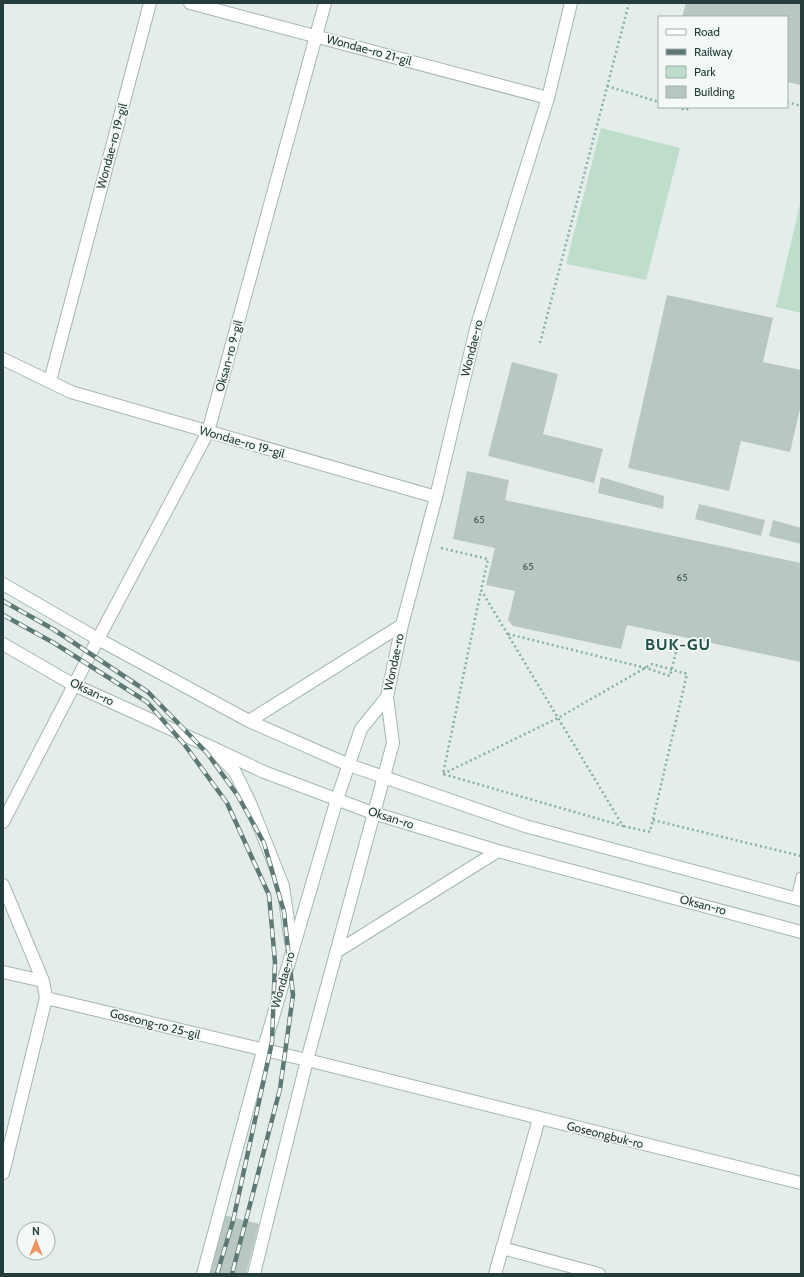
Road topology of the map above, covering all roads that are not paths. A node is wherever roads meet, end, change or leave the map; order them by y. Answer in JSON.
{"nodes":[{"id":1,"x":150,"y":3,"type":"edge"},
{"id":2,"x":190,"y":3,"type":"edge"},
{"id":3,"x":325,"y":3,"type":"edge"},
{"id":4,"x":572,"y":3,"type":"edge"},
{"id":5,"x":317,"y":36,"type":"junction"},
{"id":6,"x":548,"y":98,"type":"junction"},
{"id":7,"x":3,"y":359,"type":"edge"},
{"id":8,"x":50,"y":382,"type":"junction"},
{"id":9,"x":208,"y":432,"type":"junction"},
{"id":10,"x":436,"y":497,"type":"junction"},
{"id":11,"x":3,"y":584,"type":"edge"},
{"id":12,"x":402,"y":624,"type":"junction"},
{"id":13,"x":98,"y":639,"type":"junction"},
{"id":14,"x":3,"y":644,"type":"edge"},
{"id":15,"x":74,"y":684,"type":"junction"},
{"id":16,"x":387,"y":696,"type":"junction"},
{"id":17,"x":249,"y":721,"type":"junction"},
{"id":18,"x":213,"y":748,"type":"junction"},
{"id":19,"x":349,"y":765,"type":"junction"},
{"id":20,"x":384,"y":777,"type":"junction"},
{"id":21,"x":337,"y":799,"type":"junction"},
{"id":22,"x":373,"y":813,"type":"junction"},
{"id":23,"x":3,"y":822,"type":"edge"},
{"id":24,"x":498,"y":851,"type":"junction"},
{"id":25,"x":801,"y":877,"type":"edge"},
{"id":26,"x":3,"y":885,"type":"edge"},
{"id":27,"x":798,"y":900,"type":"edge"},
{"id":28,"x":801,"y":932,"type":"edge"},
{"id":29,"x":292,"y":949,"type":"junction"},
{"id":30,"x":336,"y":952,"type":"junction"},
{"id":31,"x":3,"y":972,"type":"edge"},
{"id":32,"x":43,"y":981,"type":"junction"},
{"id":33,"x":46,"y":998,"type":"junction"},
{"id":34,"x":263,"y":1051,"type":"junction"},
{"id":35,"x":307,"y":1060,"type":"junction"},
{"id":36,"x":539,"y":1119,"type":"junction"},
{"id":37,"x":3,"y":1172,"type":"edge"},
{"id":38,"x":801,"y":1183,"type":"edge"},
{"id":39,"x":502,"y":1248,"type":"junction"},
{"id":40,"x":203,"y":1274,"type":"edge"},
{"id":41,"x":254,"y":1274,"type":"edge"},
{"id":42,"x":495,"y":1274,"type":"edge"},
{"id":43,"x":599,"y":1274,"type":"edge"}],
"edges":[{"from":1,"to":8,"type":"main road","name":"Wondae-ro 19-gil"},
{"from":2,"to":5,"type":"main road","name":"Wondae-ro 21-gil"},
{"from":3,"to":5,"type":"main road","name":"Oksan-ro 9-gil"},
{"from":4,"to":6,"type":"main road","name":"Wondae-ro"},
{"from":5,"to":6,"type":"main road","name":"Wondae-ro 21-gil"},
{"from":5,"to":9,"type":"main road","name":"Oksan-ro 9-gil"},
{"from":6,"to":10,"type":"main road","name":"Wondae-ro"},
{"from":7,"to":8,"type":"main road","name":"Wondae-ro 19-gil"},
{"from":8,"to":9,"type":"main road","name":"Wondae-ro 19-gil"},
{"from":9,"to":10,"type":"main road","name":"Wondae-ro 19-gil"},
{"from":9,"to":13,"type":"main road","name":"Oksan-ro 9-gil"},
{"from":10,"to":12,"type":"main road","name":"Wondae-ro"},
{"from":11,"to":13,"type":"main road"},
{"from":12,"to":16,"type":"main road","name":"Wondae-ro"},
{"from":12,"to":17,"type":"main road"},
{"from":13,"to":15,"type":"main road","name":"Oksan-ro 9-gil"},
{"from":13,"to":17,"type":"main road"},
{"from":14,"to":15,"type":"main road","name":"Oksan-ro"},
{"from":15,"to":18,"type":"main road","name":"Oksan-ro"},
{"from":15,"to":23,"type":"main road"},
{"from":16,"to":19,"type":"main road","name":"Wondae-ro"},
{"from":16,"to":20,"type":"main road","name":"Wondae-ro"},
{"from":17,"to":19,"type":"main road"},
{"from":18,"to":21,"type":"main road","name":"Oksan-ro"},
{"from":18,"to":29,"type":"main road"},
{"from":19,"to":20,"type":"main road"},
{"from":19,"to":21,"type":"main road","name":"Wondae-ro"},
{"from":20,"to":22,"type":"main road","name":"Wondae-ro"},
{"from":20,"to":27,"type":"main road"},
{"from":21,"to":22,"type":"main road","name":"Oksan-ro"},
{"from":21,"to":29,"type":"main road","name":"Wondae-ro"},
{"from":22,"to":24,"type":"main road","name":"Oksan-ro"},
{"from":22,"to":30,"type":"main road","name":"Wondae-ro"},
{"from":24,"to":28,"type":"main road","name":"Oksan-ro"},
{"from":24,"to":30,"type":"main road"},
{"from":25,"to":27,"type":"lane"},
{"from":26,"to":32,"type":"main road"},
{"from":29,"to":34,"type":"main road","name":"Wondae-ro"},
{"from":30,"to":35,"type":"main road","name":"Wondae-ro"},
{"from":31,"to":32,"type":"main road"},
{"from":32,"to":33,"type":"main road"},
{"from":33,"to":34,"type":"main road","name":"Goseong-ro 25-gil"},
{"from":33,"to":37,"type":"main road"},
{"from":34,"to":35,"type":"main road","name":"Goseong-ro 25-gil"},
{"from":34,"to":40,"type":"main road","name":"Wondae-ro"},
{"from":35,"to":36,"type":"main road","name":"Goseongbuk-ro"},
{"from":35,"to":41,"type":"main road","name":"Wondae-ro"},
{"from":36,"to":38,"type":"main road","name":"Goseongbuk-ro"},
{"from":36,"to":39,"type":"main road"},
{"from":39,"to":42,"type":"main road"},
{"from":39,"to":43,"type":"main road"}]}
